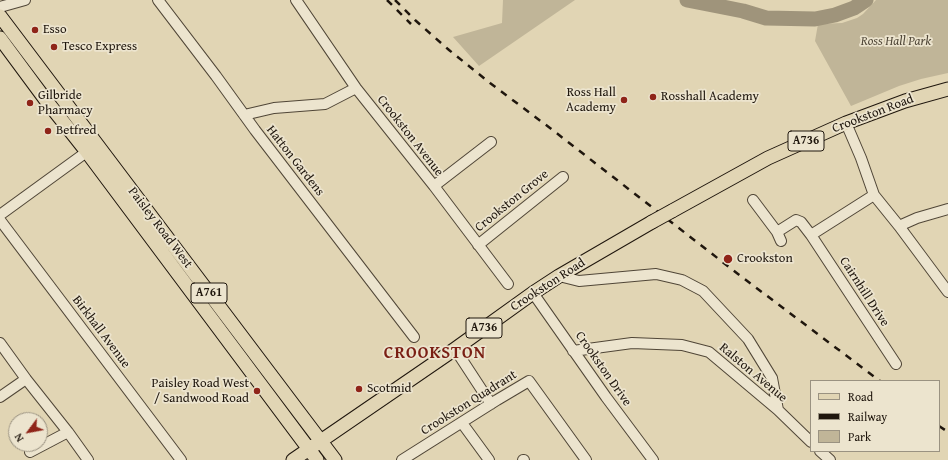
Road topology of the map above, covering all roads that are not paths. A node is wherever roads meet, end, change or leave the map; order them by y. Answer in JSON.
{"nodes":[{"id":1,"x":25,"y":0,"type":"edge"},
{"id":2,"x":158,"y":0,"type":"edge"},
{"id":3,"x":296,"y":0,"type":"edge"},
{"id":4,"x":0,"y":7,"type":"edge"},
{"id":5,"x":0,"y":16,"type":"edge"},
{"id":6,"x":0,"y":38,"type":"edge"},
{"id":7,"x":356,"y":88,"type":"junction"},
{"id":8,"x":948,"y":89,"type":"edge"},
{"id":9,"x":244,"y":115,"type":"junction"},
{"id":10,"x":846,"y":123,"type":"junction"},
{"id":11,"x":490,"y":142,"type":"dead end"},
{"id":12,"x":92,"y":148,"type":"junction"},
{"id":13,"x":563,"y":177,"type":"dead end"},
{"id":14,"x":434,"y":186,"type":"junction"},
{"id":15,"x":874,"y":195,"type":"junction"},
{"id":16,"x":753,"y":200,"type":"dead end"},
{"id":17,"x":948,"y":209,"type":"edge"},
{"id":18,"x":1,"y":213,"type":"edge"},
{"id":19,"x":899,"y":226,"type":"junction"},
{"id":20,"x":811,"y":235,"type":"junction"},
{"id":21,"x":478,"y":245,"type":"junction"},
{"id":22,"x":559,"y":276,"type":"junction"},
{"id":23,"x":508,"y":284,"type":"dead end"},
{"id":24,"x":948,"y":292,"type":"edge"},
{"id":25,"x":533,"y":293,"type":"junction"},
{"id":26,"x":414,"y":336,"type":"dead end"},
{"id":27,"x":0,"y":343,"type":"edge"},
{"id":28,"x":455,"y":349,"type":"junction"},
{"id":29,"x":573,"y":350,"type":"junction"},
{"id":30,"x":896,"y":364,"type":"dead end"},
{"id":31,"x":26,"y":379,"type":"junction"},
{"id":32,"x":0,"y":398,"type":"edge"},
{"id":33,"x":491,"y":404,"type":"junction"},
{"id":34,"x":778,"y":410,"type":"junction"},
{"id":35,"x":462,"y":423,"type":"junction"},
{"id":36,"x":68,"y":432,"type":"junction"},
{"id":37,"x":321,"y":441,"type":"junction"},
{"id":38,"x":810,"y":441,"type":"edge"},
{"id":39,"x":48,"y":443,"type":"edge"},
{"id":40,"x":821,"y":452,"type":"edge"},
{"id":41,"x":313,"y":455,"type":"edge"},
{"id":42,"x":88,"y":460,"type":"edge"},
{"id":43,"x":181,"y":460,"type":"edge"},
{"id":44,"x":293,"y":460,"type":"edge"},
{"id":45,"x":335,"y":460,"type":"edge"},
{"id":46,"x":402,"y":460,"type":"edge"},
{"id":47,"x":489,"y":460,"type":"edge"},
{"id":48,"x":586,"y":460,"type":"edge"},
{"id":49,"x":653,"y":460,"type":"edge"},
{"id":50,"x":830,"y":460,"type":"edge"}],
"edges":[{"from":1,"to":4,"type":"street"},
{"from":2,"to":9,"type":"street","name":"Hatton Gardens"},
{"from":3,"to":7,"type":"street","name":"Crookston Avenue"},
{"from":5,"to":12,"type":"main road","name":"Paisley Road West","number":"A761"},
{"from":6,"to":12,"type":"main road","name":"Paisley Road West","number":"A761"},
{"from":7,"to":9,"type":"street"},
{"from":7,"to":14,"type":"street","name":"Crookston Avenue"},
{"from":8,"to":10,"type":"main road","name":"Crookston Road","number":"A736"},
{"from":9,"to":26,"type":"street","name":"Hatton Gardens"},
{"from":10,"to":15,"type":"street"},
{"from":10,"to":22,"type":"main road","name":"Crookston Road","number":"A736","bridge":true},
{"from":11,"to":14,"type":"street"},
{"from":12,"to":18,"type":"street"},
{"from":12,"to":37,"type":"main road","name":"Paisley Road West","number":"A761"},
{"from":12,"to":41,"type":"main road","name":"Paisley Road West","number":"A761"},
{"from":13,"to":21,"type":"street","name":"Crookston Grove"},
{"from":14,"to":21,"type":"street","name":"Crookston Avenue"},
{"from":15,"to":19,"type":"street"},
{"from":15,"to":20,"type":"street"},
{"from":16,"to":20,"type":"street","name":"Cairnhill Drive"},
{"from":17,"to":19,"type":"street"},
{"from":18,"to":43,"type":"street","name":"Birkhall Avenue"},
{"from":19,"to":24,"type":"street"},
{"from":20,"to":30,"type":"street","name":"Cairnhill Drive"},
{"from":21,"to":23,"type":"street","name":"Crookston Avenue"},
{"from":22,"to":25,"type":"main road","name":"Crookston Road","number":"A736"},
{"from":22,"to":34,"type":"street"},
{"from":25,"to":28,"type":"main road","name":"Crookston Road","number":"A736"},
{"from":25,"to":29,"type":"street","name":"Crookston Drive"},
{"from":27,"to":31,"type":"street"},
{"from":28,"to":33,"type":"street"},
{"from":28,"to":37,"type":"main road","name":"Crookston Road","number":"A736"},
{"from":29,"to":34,"type":"street","name":"Ralston Avenue"},
{"from":29,"to":49,"type":"street","name":"Crookston Drive"},
{"from":31,"to":32,"type":"street"},
{"from":31,"to":36,"type":"street"},
{"from":33,"to":35,"type":"street","name":"Crookston Quadrant"},
{"from":33,"to":48,"type":"street","name":"Crookston Quadrant"},
{"from":34,"to":38,"type":"street","name":"Ralston Avenue"},
{"from":35,"to":46,"type":"street","name":"Crookston Quadrant"},
{"from":35,"to":47,"type":"street"},
{"from":36,"to":39,"type":"street"},
{"from":36,"to":42,"type":"street"},
{"from":37,"to":41,"type":"main road","name":"Crookston Road","number":"A736"},
{"from":37,"to":45,"type":"main road","name":"Paisley Road West","number":"A761"},
{"from":40,"to":50,"type":"street"},
{"from":41,"to":44,"type":"main road","number":"A736"}]}
